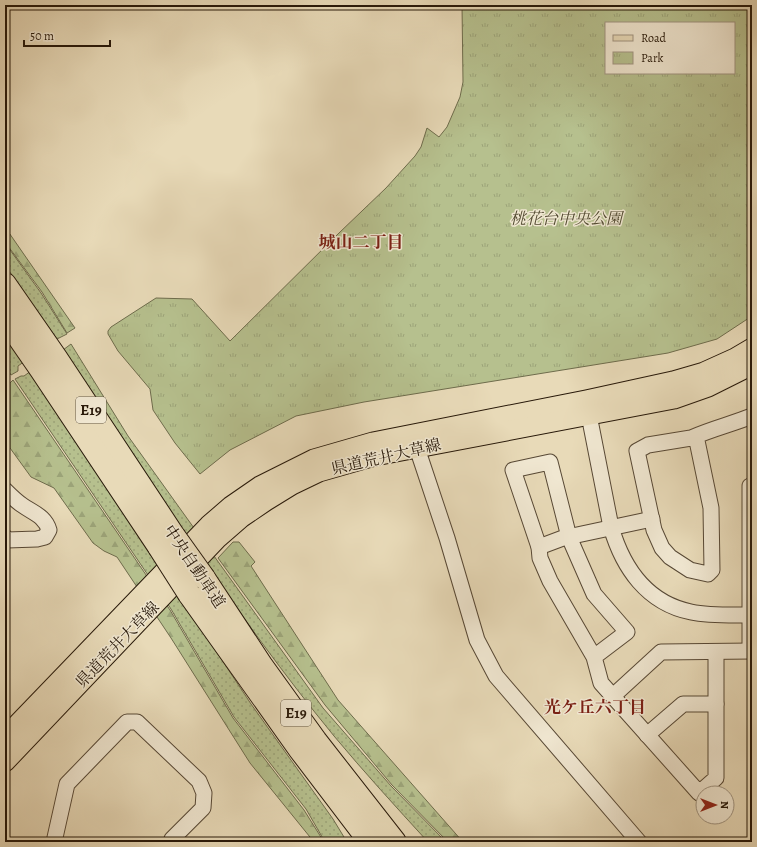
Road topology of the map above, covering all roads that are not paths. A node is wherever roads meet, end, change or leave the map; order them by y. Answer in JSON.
{"nodes":[{"id":1,"x":5,"y":284,"type":"edge"},
{"id":2,"x":5,"y":318,"type":"edge"},
{"id":3,"x":752,"y":348,"type":"edge"},
{"id":4,"x":752,"y":365,"type":"edge"},
{"id":5,"x":587,"y":408,"type":"junction"},
{"id":6,"x":752,"y":416,"type":"edge"},
{"id":7,"x":696,"y":436,"type":"junction"},
{"id":8,"x":417,"y":448,"type":"junction"},
{"id":9,"x":752,"y":485,"type":"edge"},
{"id":10,"x":5,"y":490,"type":"edge"},
{"id":11,"x":652,"y":519,"type":"junction"},
{"id":12,"x":611,"y":527,"type":"junction"},
{"id":13,"x":5,"y":537,"type":"edge"},
{"id":14,"x":569,"y":537,"type":"junction"},
{"id":15,"x":166,"y":542,"type":"junction"},
{"id":16,"x":539,"y":546,"type":"junction"},
{"id":17,"x":751,"y":615,"type":"edge"},
{"id":18,"x":751,"y":651,"type":"edge"},
{"id":19,"x":716,"y":652,"type":"junction"},
{"id":20,"x":594,"y":658,"type":"junction"},
{"id":21,"x":613,"y":696,"type":"junction"},
{"id":22,"x":716,"y":704,"type":"junction"},
{"id":23,"x":647,"y":735,"type":"junction"},
{"id":24,"x":5,"y":737,"type":"edge"},
{"id":25,"x":5,"y":762,"type":"edge"},
{"id":26,"x":54,"y":842,"type":"edge"},
{"id":27,"x":171,"y":842,"type":"edge"},
{"id":28,"x":370,"y":842,"type":"edge"},
{"id":29,"x":395,"y":842,"type":"edge"},
{"id":30,"x":639,"y":842,"type":"edge"}],
"edges":[{"from":1,"to":15,"type":"highway","name":"中央自動車道","number":"E19"},
{"from":2,"to":15,"type":"highway","name":"中央自動車道","number":"E19"},
{"from":3,"to":5,"type":"main road","name":"県道荒井大草線"},
{"from":4,"to":5,"type":"main road","name":"県道荒井大草線"},
{"from":5,"to":8,"type":"main road","name":"県道荒井大草線"},
{"from":5,"to":12,"type":"street"},
{"from":5,"to":24,"type":"main road","name":"県道荒井大草線"},
{"from":6,"to":7,"type":"street"},
{"from":7,"to":11,"type":"street"},
{"from":7,"to":11,"type":"street"},
{"from":8,"to":25,"type":"main road","name":"県道荒井大草線"},
{"from":8,"to":30,"type":"street"},
{"from":9,"to":17,"type":"street"},
{"from":10,"to":13,"type":"street"},
{"from":11,"to":12,"type":"street"},
{"from":12,"to":14,"type":"street"},
{"from":12,"to":17,"type":"street"},
{"from":14,"to":16,"type":"street"},
{"from":14,"to":16,"type":"street"},
{"from":14,"to":20,"type":"street"},
{"from":15,"to":28,"type":"highway","name":"中央自動車道","number":"E19","bridge":true},
{"from":15,"to":29,"type":"highway","name":"中央自動車道","number":"E19","bridge":true},
{"from":16,"to":20,"type":"street"},
{"from":17,"to":18,"type":"street"},
{"from":18,"to":19,"type":"street"},
{"from":19,"to":21,"type":"street"},
{"from":19,"to":22,"type":"street"},
{"from":20,"to":21,"type":"street"},
{"from":21,"to":23,"type":"street"},
{"from":22,"to":23,"type":"street"},
{"from":22,"to":23,"type":"street"},
{"from":26,"to":27,"type":"street"}]}
